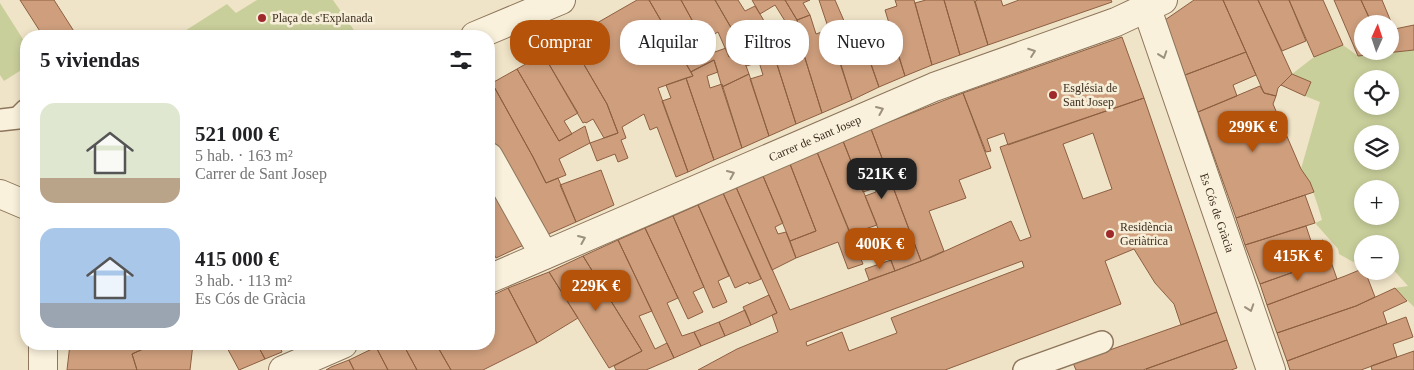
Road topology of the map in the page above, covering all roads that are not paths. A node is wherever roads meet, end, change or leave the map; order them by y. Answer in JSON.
{"nodes":[{"id":1,"x":561,"y":0,"type":"edge"},
{"id":2,"x":1151,"y":3,"type":"edge"},
{"id":3,"x":489,"y":30,"type":"edge"},
{"id":4,"x":20,"y":116,"type":"edge"},
{"id":5,"x":0,"y":120,"type":"edge"},
{"id":6,"x":495,"y":168,"type":"edge"},
{"id":7,"x":0,"y":194,"type":"edge"},
{"id":8,"x":20,"y":203,"type":"edge"},
{"id":9,"x":544,"y":255,"type":"junction"},
{"id":10,"x":495,"y":276,"type":"edge"},
{"id":11,"x":1102,"y":342,"type":"dead end"},
{"id":12,"x":43,"y":350,"type":"edge"},
{"id":13,"x":329,"y":350,"type":"edge"},
{"id":14,"x":43,"y":370,"type":"edge"},
{"id":15,"x":283,"y":370,"type":"edge"},
{"id":16,"x":1024,"y":370,"type":"edge"},
{"id":17,"x":1271,"y":370,"type":"edge"}],
"edges":[{"from":1,"to":3,"type":"street"},
{"from":9,"to":2,"type":"street","name":"Carrer de Sant Josep","one_way":true},
{"from":2,"to":17,"type":"street","name":"Es Cós de Gràcia","one_way":true},
{"from":4,"to":5,"type":"lane"},
{"from":6,"to":9,"type":"street"},
{"from":7,"to":8,"type":"street"},
{"from":9,"to":10,"type":"street","name":"Carrer de Sant Josep"},
{"from":11,"to":16,"type":"lane"},
{"from":12,"to":14,"type":"street"},
{"from":13,"to":15,"type":"street"}]}
